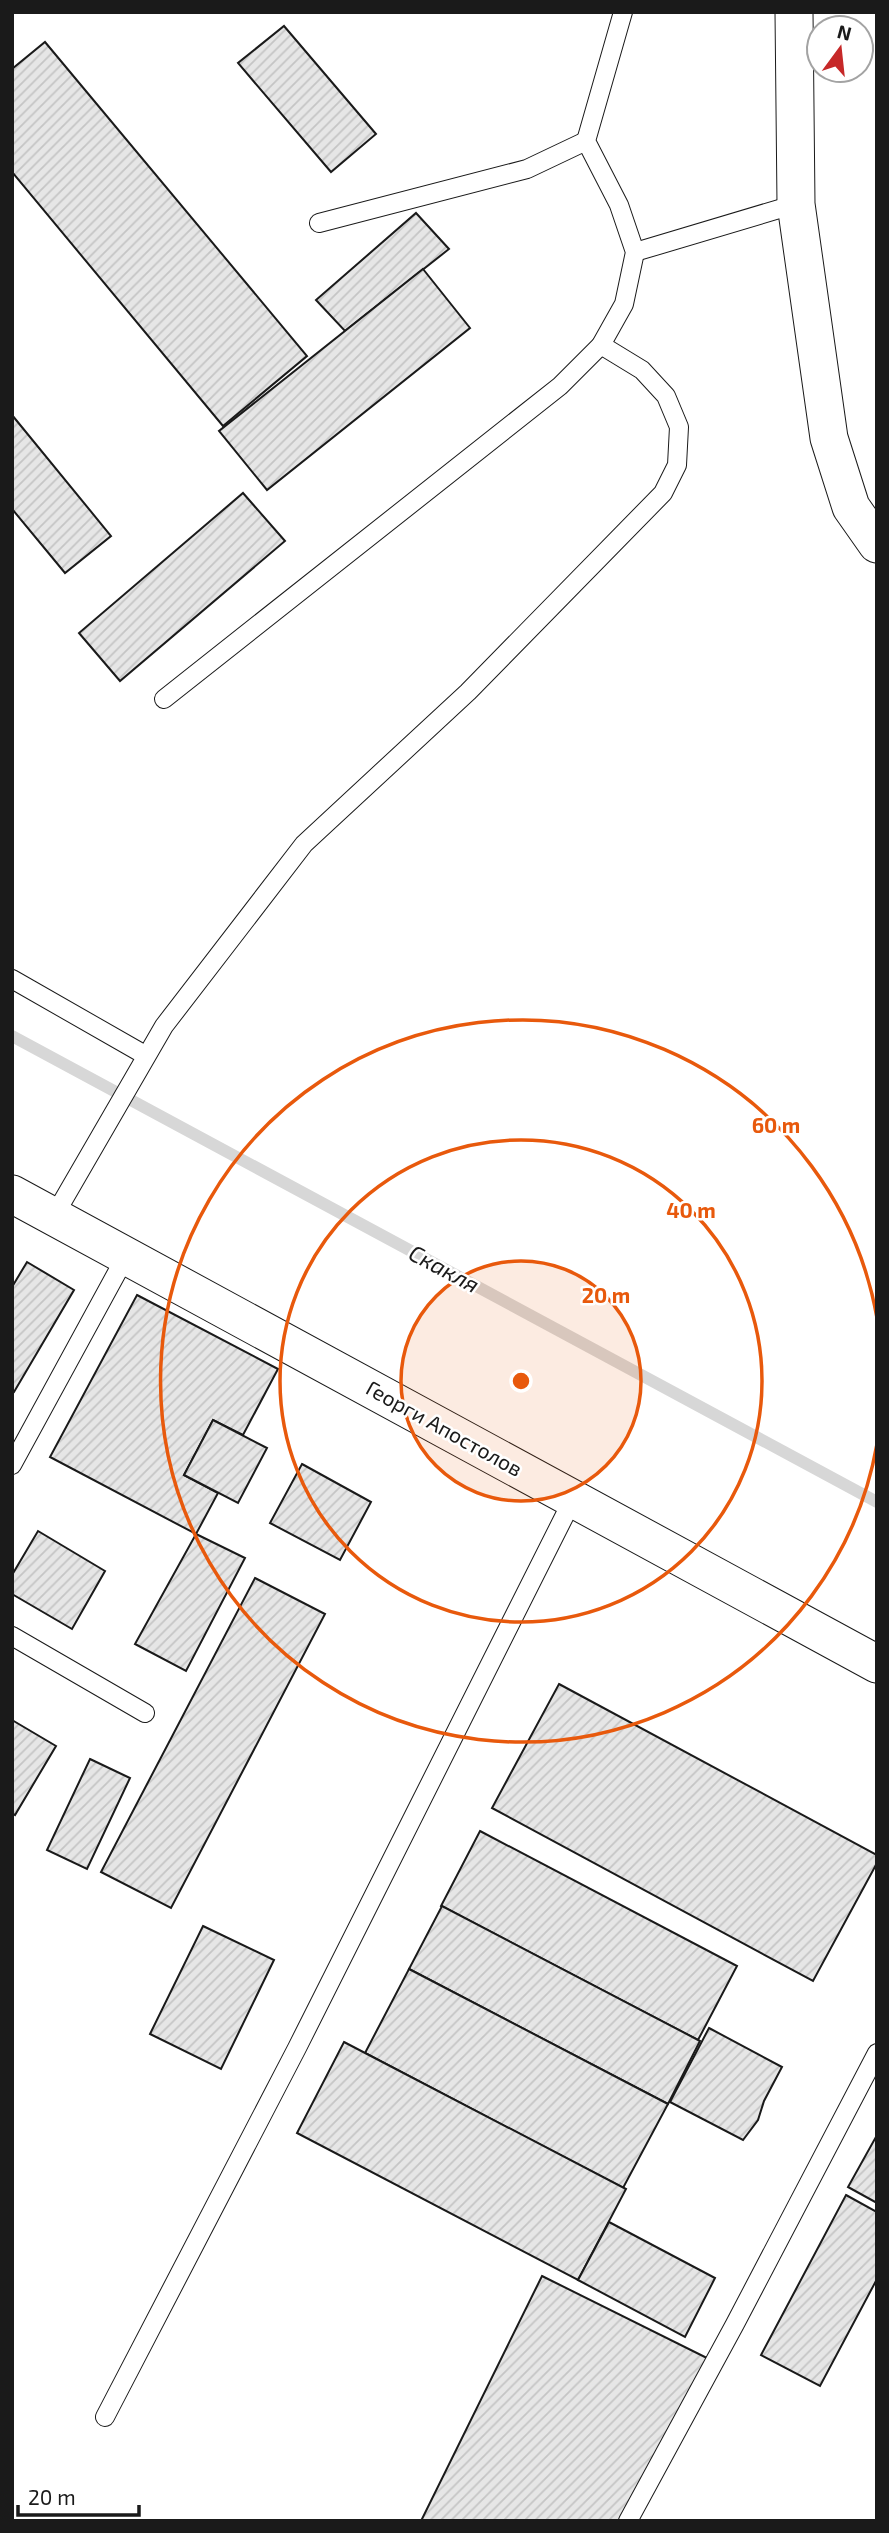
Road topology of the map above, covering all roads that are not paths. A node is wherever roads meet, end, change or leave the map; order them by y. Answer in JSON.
{"nodes":[{"id":1,"x":623,"y":12,"type":"edge"},
{"id":2,"x":794,"y":12,"type":"edge"},
{"id":3,"x":586,"y":141,"type":"junction"},
{"id":4,"x":796,"y":204,"type":"junction"},
{"id":5,"x":319,"y":223,"type":"dead end"},
{"id":6,"x":635,"y":252,"type":"junction"},
{"id":7,"x":601,"y":345,"type":"junction"},
{"id":8,"x":877,"y":544,"type":"edge"},
{"id":9,"x":164,"y":699,"type":"dead end"},
{"id":10,"x":12,"y":979,"type":"edge"},
{"id":11,"x":145,"y":1055,"type":"junction"},
{"id":12,"x":12,"y":1194,"type":"edge"},
{"id":13,"x":54,"y":1216,"type":"junction"},
{"id":14,"x":126,"y":1256,"type":"junction"},
{"id":15,"x":12,"y":1465,"type":"edge"},
{"id":16,"x":573,"y":1499,"type":"junction"},
{"id":17,"x":12,"y":1636,"type":"edge"},
{"id":18,"x":877,"y":1664,"type":"edge"},
{"id":19,"x":145,"y":1713,"type":"dead end"},
{"id":20,"x":877,"y":2053,"type":"edge"},
{"id":21,"x":105,"y":2417,"type":"dead end"},
{"id":22,"x":628,"y":2521,"type":"edge"}],
"edges":[{"from":1,"to":3,"type":"lane"},
{"from":2,"to":4,"type":"street"},
{"from":3,"to":5,"type":"lane"},
{"from":3,"to":6,"type":"lane"},
{"from":4,"to":6,"type":"lane"},
{"from":4,"to":8,"type":"street"},
{"from":6,"to":7,"type":"lane"},
{"from":7,"to":9,"type":"lane"},
{"from":7,"to":11,"type":"lane"},
{"from":10,"to":11,"type":"lane"},
{"from":11,"to":13,"type":"lane"},
{"from":12,"to":13,"type":"street","name":"Георги Апостолов"},
{"from":13,"to":14,"type":"street","name":"Георги Апостолов"},
{"from":14,"to":15,"type":"lane"},
{"from":14,"to":16,"type":"street","name":"Георги Апостолов"},
{"from":16,"to":18,"type":"street","name":"Георги Апостолов"},
{"from":16,"to":21,"type":"lane"},
{"from":17,"to":19,"type":"lane"},
{"from":20,"to":22,"type":"lane"}]}
